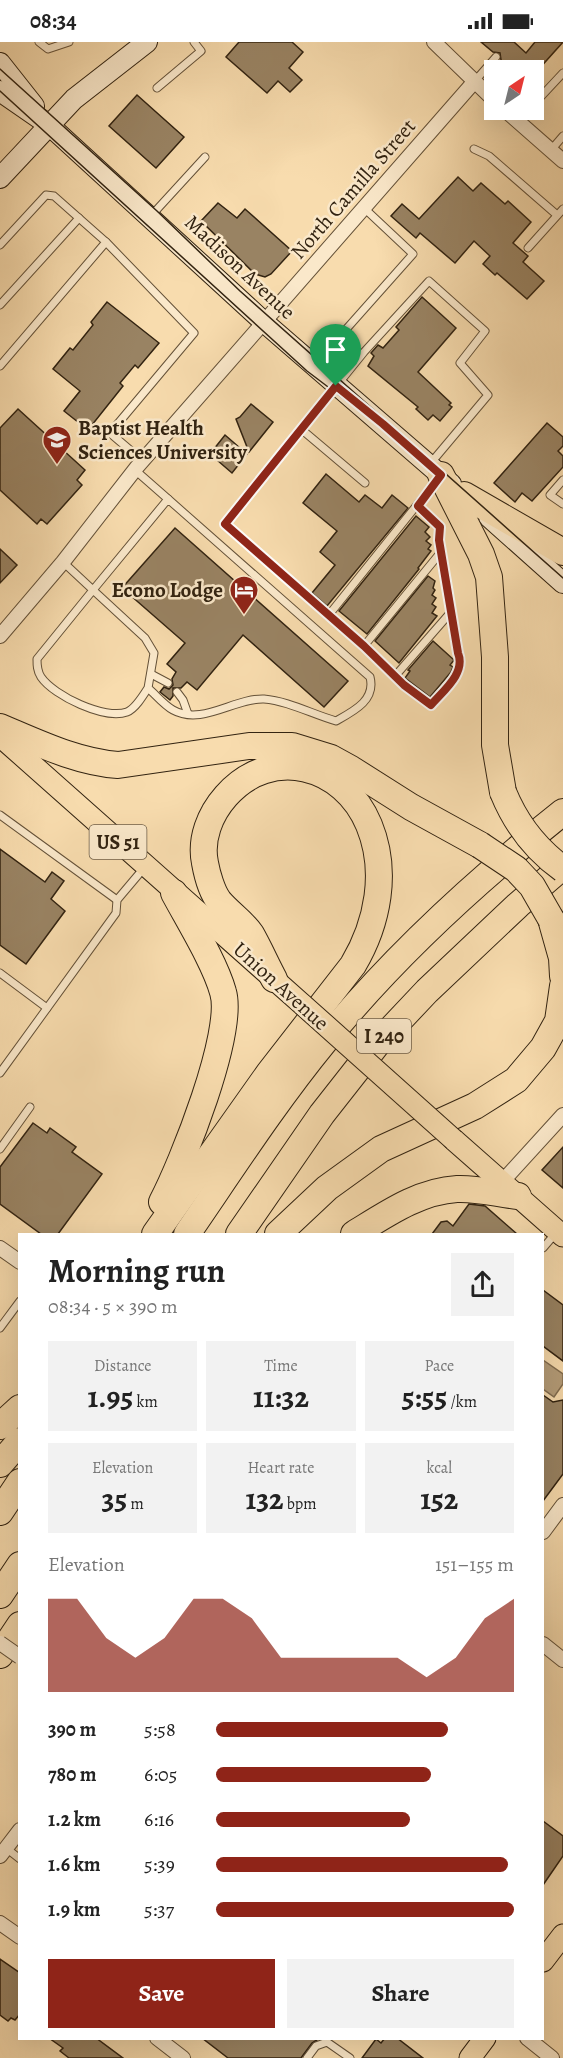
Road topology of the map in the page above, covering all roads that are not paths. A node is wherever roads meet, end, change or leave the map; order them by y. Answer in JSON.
{"nodes":[{"id":1,"x":39,"y":42,"type":"edge"},
{"id":2,"x":69,"y":42,"type":"edge"},
{"id":3,"x":147,"y":42,"type":"edge"},
{"id":4,"x":194,"y":42,"type":"edge"},
{"id":5,"x":434,"y":42,"type":"edge"},
{"id":6,"x":496,"y":57,"type":"dead end"},
{"id":7,"x":0,"y":63,"type":"edge"},
{"id":8,"x":563,"y":73,"type":"edge"},
{"id":9,"x":474,"y":82,"type":"junction"},
{"id":10,"x":157,"y":88,"type":"dead end"},
{"id":11,"x":0,"y":91,"type":"edge"},
{"id":12,"x":484,"y":91,"type":"edge"},
{"id":13,"x":544,"y":93,"type":"edge"},
{"id":14,"x":518,"y":121,"type":"edge"},
{"id":15,"x":49,"y":125,"type":"junction"},
{"id":16,"x":563,"y":136,"type":"edge"},
{"id":17,"x":474,"y":149,"type":"dead end"},
{"id":18,"x":551,"y":150,"type":"junction"},
{"id":19,"x":206,"y":157,"type":"dead end"},
{"id":20,"x":563,"y":161,"type":"edge"},
{"id":21,"x":0,"y":178,"type":"edge"},
{"id":22,"x":364,"y":208,"type":"junction"},
{"id":23,"x":563,"y":209,"type":"edge"},
{"id":24,"x":557,"y":216,"type":"junction"},
{"id":25,"x":150,"y":217,"type":"junction"},
{"id":26,"x":79,"y":218,"type":"junction"},
{"id":27,"x":105,"y":242,"type":"junction"},
{"id":28,"x":0,"y":245,"type":"edge"},
{"id":29,"x":528,"y":248,"type":"dead end"},
{"id":30,"x":0,"y":305,"type":"edge"},
{"id":31,"x":265,"y":323,"type":"junction"},
{"id":32,"x":341,"y":335,"type":"dead end"},
{"id":33,"x":3,"y":356,"type":"edge"},
{"id":34,"x":0,"y":366,"type":"edge"},
{"id":35,"x":336,"y":386,"type":"junction"},
{"id":36,"x":301,"y":429,"type":"junction"},
{"id":37,"x":139,"y":466,"type":"junction"},
{"id":38,"x":435,"y":470,"type":"junction"},
{"id":39,"x":563,"y":480,"type":"edge"},
{"id":40,"x":365,"y":483,"type":"dead end"},
{"id":41,"x":464,"y":495,"type":"junction"},
{"id":42,"x":168,"y":499,"type":"junction"},
{"id":43,"x":563,"y":504,"type":"edge"},
{"id":44,"x":418,"y":506,"type":"junction"},
{"id":45,"x":441,"y":552,"type":"junction"},
{"id":46,"x":563,"y":552,"type":"edge"},
{"id":47,"x":63,"y":562,"type":"junction"},
{"id":48,"x":563,"y":583,"type":"edge"},
{"id":49,"x":93,"y":590,"type":"junction"},
{"id":50,"x":451,"y":612,"type":"junction"},
{"id":51,"x":328,"y":616,"type":"junction"},
{"id":52,"x":1,"y":637,"type":"edge"},
{"id":53,"x":364,"y":646,"type":"junction"},
{"id":54,"x":152,"y":674,"type":"junction"},
{"id":55,"x":396,"y":675,"type":"junction"},
{"id":56,"x":168,"y":683,"type":"dead end"},
{"id":57,"x":148,"y":688,"type":"junction"},
{"id":58,"x":177,"y":692,"type":"dead end"},
{"id":59,"x":188,"y":714,"type":"junction"},
{"id":60,"x":0,"y":727,"type":"edge"},
{"id":61,"x":0,"y":736,"type":"edge"},
{"id":62,"x":563,"y":812,"type":"edge"},
{"id":63,"x":0,"y":815,"type":"edge"},
{"id":64,"x":146,"y":866,"type":"junction"},
{"id":65,"x":563,"y":868,"type":"edge"},
{"id":66,"x":174,"y":892,"type":"junction"},
{"id":67,"x":117,"y":900,"type":"junction"},
{"id":68,"x":0,"y":973,"type":"edge"},
{"id":69,"x":563,"y":976,"type":"edge"},
{"id":70,"x":274,"y":979,"type":"junction"},
{"id":71,"x":563,"y":986,"type":"edge"},
{"id":72,"x":47,"y":1008,"type":"junction"},
{"id":73,"x":0,"y":1073,"type":"edge"},
{"id":74,"x":30,"y":1107,"type":"dead end"},
{"id":75,"x":563,"y":1115,"type":"edge"},
{"id":76,"x":0,"y":1149,"type":"edge"},
{"id":77,"x":510,"y":1189,"type":"junction"},
{"id":78,"x":561,"y":1230,"type":"edge"},
{"id":79,"x":145,"y":1233,"type":"edge"},
{"id":80,"x":155,"y":1233,"type":"edge"},
{"id":81,"x":187,"y":1233,"type":"edge"},
{"id":82,"x":240,"y":1233,"type":"edge"},
{"id":83,"x":279,"y":1233,"type":"edge"},
{"id":84,"x":356,"y":1233,"type":"edge"},
{"id":85,"x":544,"y":1247,"type":"edge"},
{"id":86,"x":1,"y":1250,"type":"edge"},
{"id":87,"x":18,"y":1261,"type":"edge"},
{"id":88,"x":18,"y":1304,"type":"edge"},
{"id":89,"x":0,"y":1328,"type":"edge"},
{"id":90,"x":18,"y":1410,"type":"edge"},
{"id":91,"x":0,"y":1426,"type":"edge"},
{"id":92,"x":18,"y":1443,"type":"edge"},
{"id":93,"x":0,"y":1464,"type":"edge"},
{"id":94,"x":18,"y":1485,"type":"edge"},
{"id":95,"x":563,"y":1505,"type":"edge"},
{"id":96,"x":0,"y":1512,"type":"edge"},
{"id":97,"x":544,"y":1531,"type":"edge"},
{"id":98,"x":18,"y":1568,"type":"edge"},
{"id":99,"x":0,"y":1595,"type":"edge"},
{"id":100,"x":18,"y":1628,"type":"edge"},
{"id":101,"x":0,"y":1643,"type":"edge"},
{"id":102,"x":544,"y":1645,"type":"edge"},
{"id":103,"x":0,"y":1655,"type":"edge"},
{"id":104,"x":18,"y":1656,"type":"edge"},
{"id":105,"x":563,"y":1660,"type":"edge"},
{"id":106,"x":18,"y":1833,"type":"edge"},
{"id":107,"x":3,"y":1852,"type":"edge"},
{"id":108,"x":18,"y":1857,"type":"edge"},
{"id":109,"x":0,"y":1923,"type":"edge"},
{"id":110,"x":563,"y":1935,"type":"edge"},
{"id":111,"x":18,"y":1936,"type":"edge"},
{"id":112,"x":544,"y":1960,"type":"edge"},
{"id":113,"x":484,"y":2040,"type":"edge"},
{"id":114,"x":530,"y":2040,"type":"edge"},
{"id":115,"x":165,"y":2041,"type":"edge"},
{"id":116,"x":183,"y":2058,"type":"edge"},
{"id":117,"x":307,"y":2058,"type":"edge"},
{"id":118,"x":350,"y":2058,"type":"edge"},
{"id":119,"x":470,"y":2058,"type":"edge"},
{"id":120,"x":552,"y":2058,"type":"edge"}],
"edges":[{"from":1,"to":2,"type":"lane"},
{"from":3,"to":15,"type":"street"},
{"from":4,"to":10,"type":"lane"},
{"from":5,"to":9,"type":"street"},
{"from":6,"to":9,"type":"lane"},
{"from":7,"to":15,"type":"street","name":"Madison Avenue"},
{"from":8,"to":13,"type":"lane"},
{"from":9,"to":12,"type":"street"},
{"from":9,"to":22,"type":"street","name":"North Camilla Street"},
{"from":11,"to":15,"type":"street","name":"Madison Avenue"},
{"from":14,"to":18,"type":"street"},
{"from":15,"to":21,"type":"street"},
{"from":15,"to":25,"type":"street","name":"Madison Avenue"},
{"from":16,"to":18,"type":"lane"},
{"from":17,"to":24,"type":"lane"},
{"from":18,"to":20,"type":"street"},
{"from":19,"to":25,"type":"lane"},
{"from":22,"to":31,"type":"street","name":"North Camilla Street"},
{"from":22,"to":32,"type":"lane"},
{"from":23,"to":24,"type":"lane"},
{"from":24,"to":29,"type":"lane"},
{"from":25,"to":31,"type":"street","name":"Madison Avenue"},
{"from":26,"to":27,"type":"lane"},
{"from":26,"to":28,"type":"lane"},
{"from":26,"to":30,"type":"lane"},
{"from":27,"to":33,"type":"lane"},
{"from":27,"to":37,"type":"lane"},
{"from":31,"to":35,"type":"street","name":"Madison Avenue"},
{"from":31,"to":37,"type":"street","name":"North Camilla Street"},
{"from":33,"to":34,"type":"lane"},
{"from":35,"to":36,"type":"lane"},
{"from":35,"to":38,"type":"street","name":"Madison Avenue"},
{"from":35,"to":38,"type":"lane"},
{"from":36,"to":40,"type":"lane"},
{"from":36,"to":51,"type":"lane"},
{"from":37,"to":42,"type":"lane"},
{"from":37,"to":47,"type":"street","name":"North Camilla Street"},
{"from":38,"to":41,"type":"street","name":"Madison Avenue"},
{"from":38,"to":44,"type":"lane"},
{"from":38,"to":65,"type":"highway","bridge":true},
{"from":39,"to":43,"type":"lane"},
{"from":41,"to":46,"type":"highway"},
{"from":41,"to":48,"type":"street","name":"Madison Avenue"},
{"from":42,"to":49,"type":"lane"},
{"from":42,"to":59,"type":"lane"},
{"from":44,"to":45,"type":"lane"},
{"from":44,"to":51,"type":"lane"},
{"from":45,"to":50,"type":"lane"},
{"from":45,"to":53,"type":"lane"},
{"from":47,"to":49,"type":"lane"},
{"from":47,"to":52,"type":"street","name":"North Camilla Street"},
{"from":49,"to":54,"type":"lane"},
{"from":49,"to":57,"type":"lane"},
{"from":50,"to":55,"type":"lane"},
{"from":50,"to":55,"type":"lane"},
{"from":51,"to":53,"type":"lane"},
{"from":53,"to":55,"type":"lane"},
{"from":54,"to":56,"type":"lane"},
{"from":54,"to":57,"type":"lane"},
{"from":57,"to":59,"type":"lane"},
{"from":58,"to":59,"type":"lane"},
{"from":60,"to":69,"type":"highway","bridge":true},
{"from":61,"to":64,"type":"main road","name":"Union Avenue","number":"US 51"},
{"from":62,"to":81,"type":"highway","number":"I 240"},
{"from":63,"to":67,"type":"lane"},
{"from":64,"to":66,"type":"main road","name":"Union Avenue","number":"US 51"},
{"from":64,"to":67,"type":"lane"},
{"from":65,"to":82,"type":"highway","number":"I 240"},
{"from":66,"to":70,"type":"main road","name":"Union Avenue","number":"US 51"},
{"from":66,"to":79,"type":"highway"},
{"from":67,"to":72,"type":"lane"},
{"from":68,"to":72,"type":"lane"},
{"from":70,"to":77,"type":"main road","name":"Union Avenue","number":"US 51","bridge":true},
{"from":70,"to":80,"type":"highway"},
{"from":71,"to":83,"type":"highway"},
{"from":72,"to":73,"type":"lane"},
{"from":74,"to":76,"type":"lane"},
{"from":75,"to":77,"type":"street"},
{"from":77,"to":78,"type":"main road","name":"Union Avenue","number":"US 51"},
{"from":77,"to":84,"type":"highway"},
{"from":78,"to":85,"type":"lane"},
{"from":86,"to":87,"type":"street"},
{"from":88,"to":89,"type":"lane"},
{"from":90,"to":91,"type":"highway"},
{"from":92,"to":93,"type":"highway"},
{"from":94,"to":96,"type":"highway"},
{"from":95,"to":97,"type":"street"},
{"from":98,"to":99,"type":"highway"},
{"from":100,"to":103,"type":"highway"},
{"from":101,"to":104,"type":"street","bridge":true},
{"from":102,"to":105,"type":"street"},
{"from":106,"to":107,"type":"street"},
{"from":107,"to":108,"type":"lane"},
{"from":109,"to":111,"type":"street"},
{"from":110,"to":112,"type":"main road"},
{"from":113,"to":119,"type":"main road"},
{"from":114,"to":120,"type":"street"},
{"from":115,"to":116,"type":"street"},
{"from":117,"to":118,"type":"lane"}]}
